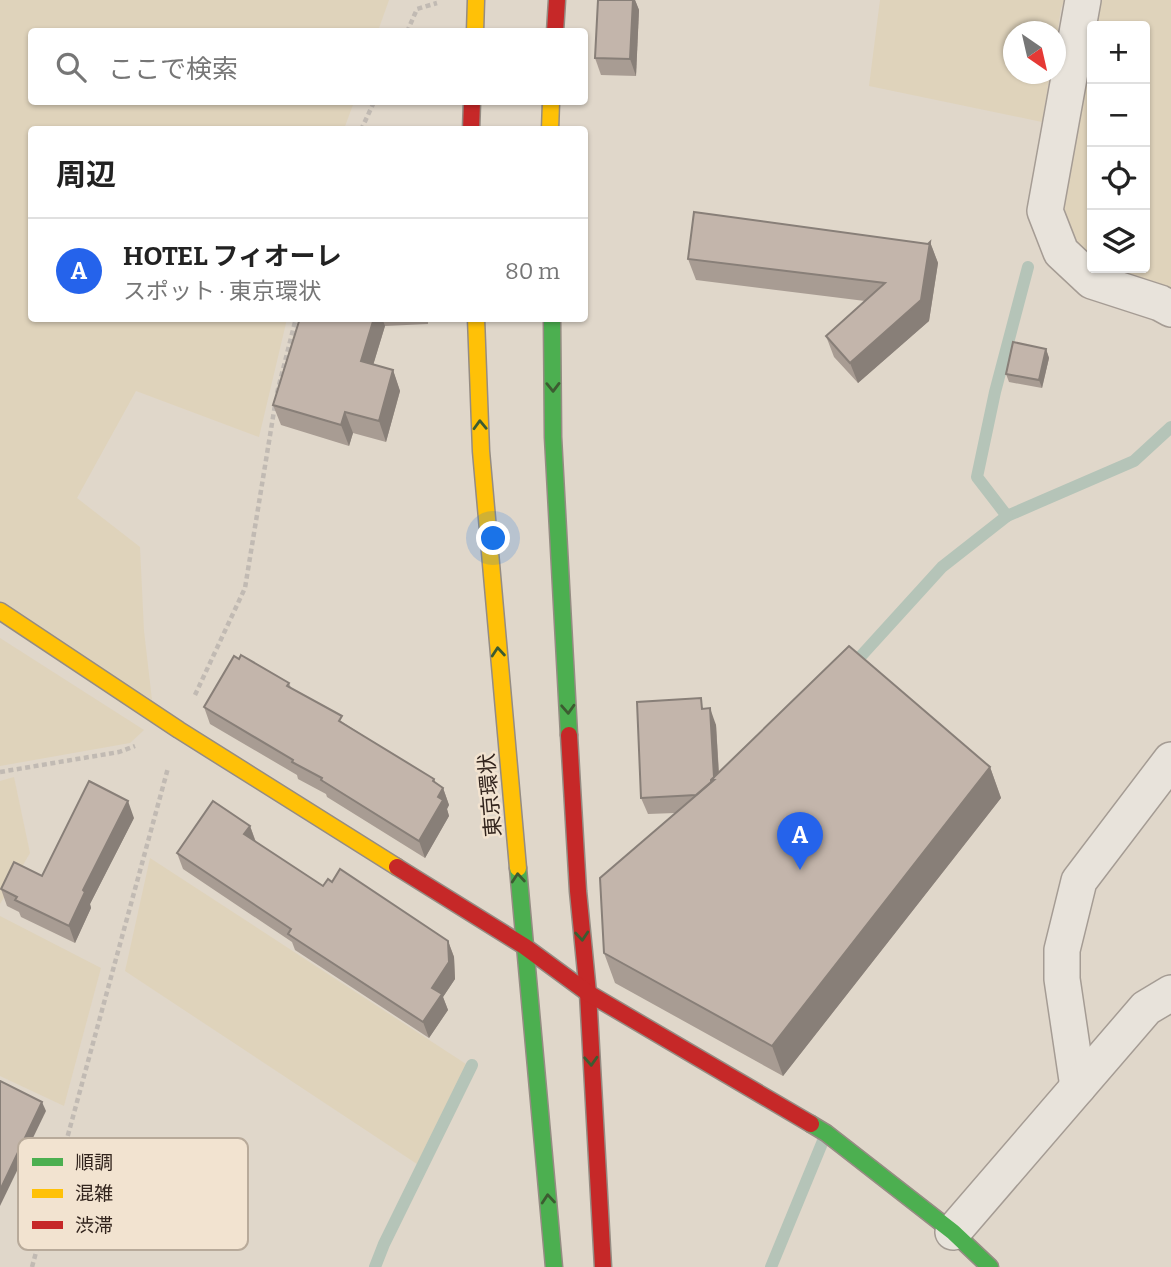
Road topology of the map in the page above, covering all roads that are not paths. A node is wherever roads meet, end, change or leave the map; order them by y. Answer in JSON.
{"nodes":[{"id":1,"x":476,"y":0,"type":"edge"},
{"id":2,"x":557,"y":0,"type":"edge"},
{"id":3,"x":1083,"y":0,"type":"edge"},
{"id":4,"x":475,"y":28,"type":"edge"},
{"id":5,"x":555,"y":28,"type":"edge"},
{"id":6,"x":472,"y":105,"type":"edge"},
{"id":7,"x":551,"y":105,"type":"edge"},
{"id":8,"x":471,"y":126,"type":"edge"},
{"id":9,"x":550,"y":126,"type":"edge"},
{"id":10,"x":1171,"y":309,"type":"edge"},
{"id":11,"x":476,"y":322,"type":"edge"},
{"id":12,"x":552,"y":322,"type":"edge"},
{"id":13,"x":0,"y":611,"type":"edge"},
{"id":14,"x":1171,"y":760,"type":"edge"},
{"id":15,"x":524,"y":946,"type":"junction"},
{"id":16,"x":588,"y":993,"type":"junction"},
{"id":17,"x":1171,"y":993,"type":"edge"},
{"id":18,"x":1078,"y":1087,"type":"junction"},
{"id":19,"x":953,"y":1232,"type":"junction"},
{"id":20,"x":554,"y":1267,"type":"edge"},
{"id":21,"x":603,"y":1267,"type":"edge"},
{"id":22,"x":990,"y":1267,"type":"edge"}],
"edges":[{"from":1,"to":4,"type":"main road"},
{"from":2,"to":5,"type":"main road"},
{"from":3,"to":10,"type":"street"},
{"from":6,"to":8,"type":"main road"},
{"from":7,"to":9,"type":"main road"},
{"from":15,"to":11,"type":"main road","name":"東京環状","one_way":true},
{"from":12,"to":16,"type":"main road","one_way":true},
{"from":13,"to":15,"type":"main road"},
{"from":14,"to":18,"type":"street"},
{"from":15,"to":16,"type":"main road"},
{"from":20,"to":15,"type":"main road","name":"東京環状","one_way":true},
{"from":16,"to":19,"type":"main road"},
{"from":16,"to":21,"type":"main road","one_way":true},
{"from":17,"to":18,"type":"street"},
{"from":18,"to":19,"type":"street"},
{"from":19,"to":22,"type":"main road"}]}
